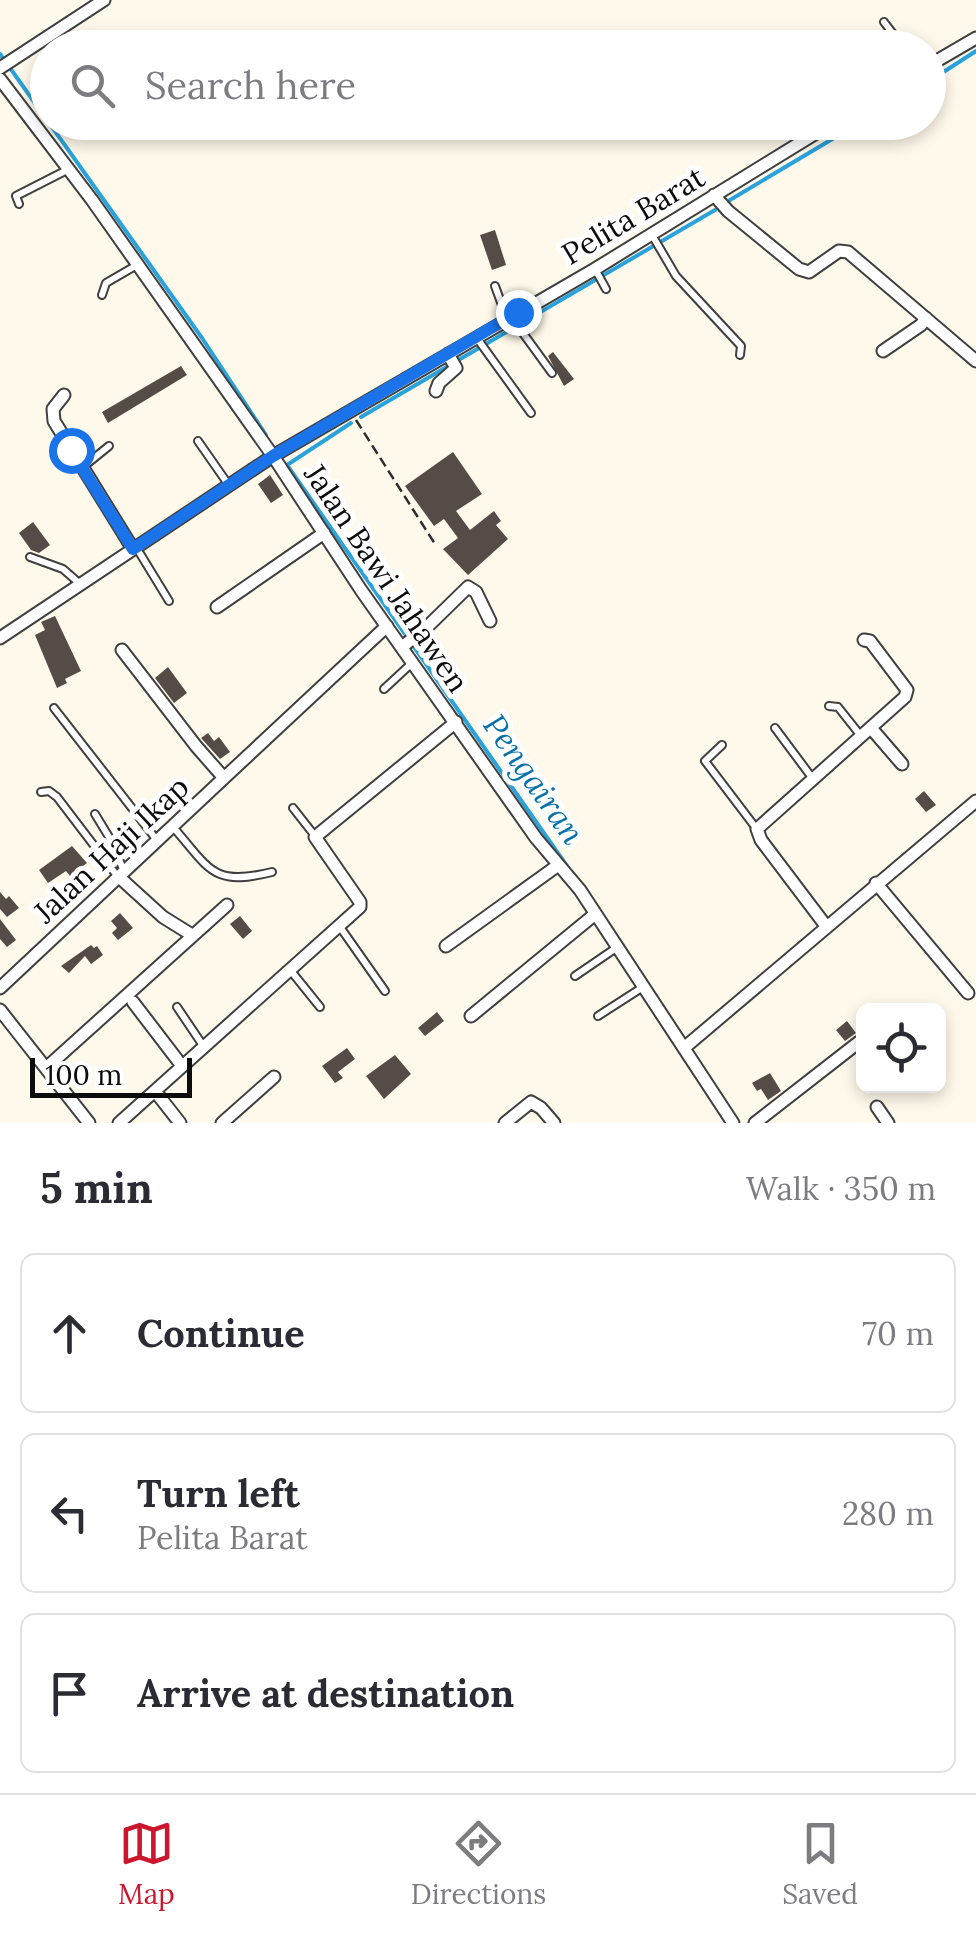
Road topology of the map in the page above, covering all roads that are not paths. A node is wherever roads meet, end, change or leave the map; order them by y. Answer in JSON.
{"nodes":[{"id":1,"x":104,"y":0,"type":"edge"},
{"id":2,"x":884,"y":22,"type":"dead end"},
{"id":3,"x":58,"y":30,"type":"edge"},
{"id":4,"x":890,"y":30,"type":"edge"},
{"id":5,"x":976,"y":38,"type":"edge"},
{"id":6,"x":30,"y":48,"type":"edge"},
{"id":7,"x":946,"y":56,"type":"edge"},
{"id":8,"x":0,"y":68,"type":"edge"},
{"id":9,"x":0,"y":79,"type":"edge"},
{"id":10,"x":30,"y":120,"type":"edge"},
{"id":11,"x":45,"y":140,"type":"edge"},
{"id":12,"x":804,"y":140,"type":"edge"},
{"id":13,"x":67,"y":170,"type":"junction"},
{"id":14,"x":714,"y":195,"type":"junction"},
{"id":15,"x":18,"y":204,"type":"dead end"},
{"id":16,"x":651,"y":233,"type":"junction"},
{"id":17,"x":137,"y":265,"type":"junction"},
{"id":18,"x":595,"y":269,"type":"junction"},
{"id":19,"x":494,"y":286,"type":"dead end"},
{"id":20,"x":606,"y":289,"type":"dead end"},
{"id":21,"x":102,"y":295,"type":"dead end"},
{"id":22,"x":509,"y":318,"type":"junction"},
{"id":23,"x":926,"y":318,"type":"junction"},
{"id":24,"x":476,"y":337,"type":"junction"},
{"id":25,"x":883,"y":351,"type":"dead end"},
{"id":26,"x":448,"y":354,"type":"junction"},
{"id":27,"x":740,"y":355,"type":"dead end"},
{"id":28,"x":976,"y":361,"type":"edge"},
{"id":29,"x":552,"y":373,"type":"dead end"},
{"id":30,"x":436,"y":392,"type":"dead end"},
{"id":31,"x":64,"y":394,"type":"dead end"},
{"id":32,"x":530,"y":413,"type":"dead end"},
{"id":33,"x":198,"y":440,"type":"dead end"},
{"id":34,"x":109,"y":446,"type":"dead end"},
{"id":35,"x":273,"y":456,"type":"junction"},
{"id":36,"x":82,"y":468,"type":"junction"},
{"id":37,"x":228,"y":486,"type":"junction"},
{"id":38,"x":324,"y":533,"type":"junction"},
{"id":39,"x":135,"y":548,"type":"junction"},
{"id":40,"x":30,"y":557,"type":"dead end"},
{"id":41,"x":80,"y":584,"type":"junction"},
{"id":42,"x":169,"y":601,"type":"dead end"},
{"id":43,"x":217,"y":607,"type":"dead end"},
{"id":44,"x":490,"y":621,"type":"dead end"},
{"id":45,"x":386,"y":626,"type":"junction"},
{"id":46,"x":0,"y":638,"type":"edge"},
{"id":47,"x":864,"y":640,"type":"dead end"},
{"id":48,"x":402,"y":647,"type":"junction"},
{"id":49,"x":122,"y":650,"type":"dead end"},
{"id":50,"x":413,"y":662,"type":"junction"},
{"id":51,"x":384,"y":689,"type":"dead end"},
{"id":52,"x":829,"y":706,"type":"dead end"},
{"id":53,"x":54,"y":708,"type":"dead end"},
{"id":54,"x":456,"y":722,"type":"junction"},
{"id":55,"x":775,"y":728,"type":"dead end"},
{"id":56,"x":866,"y":733,"type":"junction"},
{"id":57,"x":722,"y":745,"type":"dead end"},
{"id":58,"x":902,"y":764,"type":"dead end"},
{"id":59,"x":224,"y":778,"type":"junction"},
{"id":60,"x":814,"y":780,"type":"junction"},
{"id":61,"x":40,"y":792,"type":"dead end"},
{"id":62,"x":976,"y":801,"type":"edge"},
{"id":63,"x":293,"y":808,"type":"dead end"},
{"id":64,"x":94,"y":814,"type":"dead end"},
{"id":65,"x":172,"y":826,"type":"junction"},
{"id":66,"x":757,"y":829,"type":"junction"},
{"id":67,"x":316,"y":837,"type":"junction"},
{"id":68,"x":156,"y":840,"type":"junction"},
{"id":69,"x":557,"y":866,"type":"junction"},
{"id":70,"x":272,"y":872,"type":"dead end"},
{"id":71,"x":122,"y":875,"type":"junction"},
{"id":72,"x":876,"y":883,"type":"junction"},
{"id":73,"x":227,"y":905,"type":"dead end"},
{"id":74,"x":594,"y":915,"type":"junction"},
{"id":75,"x":340,"y":926,"type":"junction"},
{"id":76,"x":826,"y":926,"type":"junction"},
{"id":77,"x":192,"y":935,"type":"junction"},
{"id":78,"x":446,"y":946,"type":"dead end"},
{"id":79,"x":616,"y":948,"type":"junction"},
{"id":80,"x":290,"y":970,"type":"junction"},
{"id":81,"x":575,"y":976,"type":"dead end"},
{"id":82,"x":642,"y":986,"type":"junction"},
{"id":83,"x":0,"y":988,"type":"edge"},
{"id":84,"x":385,"y":991,"type":"dead end"},
{"id":85,"x":968,"y":994,"type":"dead end"},
{"id":86,"x":134,"y":1002,"type":"dead end"},
{"id":87,"x":320,"y":1006,"type":"dead end"},
{"id":88,"x":178,"y":1007,"type":"dead end"},
{"id":89,"x":0,"y":1010,"type":"edge"},
{"id":90,"x":472,"y":1016,"type":"dead end"},
{"id":91,"x":598,"y":1016,"type":"dead end"},
{"id":92,"x":856,"y":1044,"type":"edge"},
{"id":93,"x":204,"y":1046,"type":"junction"},
{"id":94,"x":684,"y":1048,"type":"junction"},
{"id":95,"x":182,"y":1066,"type":"junction"},
{"id":96,"x":46,"y":1068,"type":"junction"},
{"id":97,"x":274,"y":1077,"type":"dead end"},
{"id":98,"x":155,"y":1091,"type":"junction"},
{"id":99,"x":877,"y":1107,"type":"dead end"},
{"id":100,"x":89,"y":1123,"type":"edge"},
{"id":101,"x":119,"y":1123,"type":"edge"},
{"id":102,"x":180,"y":1123,"type":"edge"},
{"id":103,"x":222,"y":1123,"type":"edge"},
{"id":104,"x":505,"y":1123,"type":"edge"},
{"id":105,"x":554,"y":1123,"type":"edge"},
{"id":106,"x":733,"y":1123,"type":"edge"},
{"id":107,"x":755,"y":1123,"type":"edge"},
{"id":108,"x":888,"y":1123,"type":"edge"}],
"edges":[{"from":1,"to":3,"type":"street"},
{"from":2,"to":4,"type":"lane"},
{"from":5,"to":7,"type":"street"},
{"from":6,"to":8,"type":"street"},
{"from":9,"to":10,"type":"street","name":"Jalan Bawi Jahawen"},
{"from":11,"to":13,"type":"street","name":"Jalan Bawi Jahawen"},
{"from":12,"to":14,"type":"street","name":"Pelita Barat"},
{"from":13,"to":15,"type":"lane"},
{"from":13,"to":17,"type":"street","name":"Jalan Bawi Jahawen"},
{"from":14,"to":16,"type":"street","name":"Pelita Barat"},
{"from":14,"to":23,"type":"street"},
{"from":16,"to":18,"type":"street","name":"Pelita Barat"},
{"from":16,"to":27,"type":"lane"},
{"from":17,"to":21,"type":"lane"},
{"from":17,"to":35,"type":"street","name":"Jalan Bawi Jahawen"},
{"from":18,"to":20,"type":"lane"},
{"from":18,"to":22,"type":"street","name":"Pelita Barat"},
{"from":19,"to":22,"type":"lane"},
{"from":22,"to":24,"type":"street","name":"Pelita Barat"},
{"from":22,"to":29,"type":"lane"},
{"from":23,"to":25,"type":"street"},
{"from":23,"to":28,"type":"street"},
{"from":24,"to":26,"type":"street","name":"Pelita Barat"},
{"from":24,"to":32,"type":"lane"},
{"from":26,"to":30,"type":"street"},
{"from":26,"to":35,"type":"street","name":"Pelita Barat"},
{"from":31,"to":36,"type":"street"},
{"from":33,"to":37,"type":"lane"},
{"from":34,"to":36,"type":"lane"},
{"from":35,"to":37,"type":"street","name":"Pelita Barat"},
{"from":35,"to":38,"type":"street","name":"Jalan Bawi Jahawen"},
{"from":36,"to":39,"type":"street"},
{"from":37,"to":39,"type":"street","name":"Pelita Barat"},
{"from":38,"to":43,"type":"street"},
{"from":38,"to":45,"type":"street","name":"Jalan Bawi Jahawen"},
{"from":39,"to":41,"type":"street","name":"Pelita Barat"},
{"from":39,"to":42,"type":"lane"},
{"from":40,"to":41,"type":"lane"},
{"from":41,"to":46,"type":"street","name":"Pelita Barat"},
{"from":44,"to":48,"type":"street"},
{"from":45,"to":48,"type":"street","name":"Jalan Bawi Jahawen"},
{"from":45,"to":59,"type":"street"},
{"from":47,"to":56,"type":"street"},
{"from":48,"to":50,"type":"street","name":"Jalan Bawi Jahawen"},
{"from":49,"to":59,"type":"street","name":"Jalan Haji Ikap"},
{"from":50,"to":51,"type":"lane"},
{"from":50,"to":54,"type":"street","name":"Jalan Bawi Jahawen"},
{"from":52,"to":56,"type":"lane"},
{"from":53,"to":68,"type":"lane"},
{"from":54,"to":67,"type":"street"},
{"from":54,"to":69,"type":"street","name":"Jalan Bawi Jahawen"},
{"from":55,"to":60,"type":"lane"},
{"from":56,"to":58,"type":"street"},
{"from":56,"to":60,"type":"street"},
{"from":57,"to":66,"type":"lane"},
{"from":59,"to":65,"type":"street","name":"Jalan Haji Ikap"},
{"from":60,"to":66,"type":"street"},
{"from":61,"to":71,"type":"lane"},
{"from":62,"to":72,"type":"street"},
{"from":63,"to":67,"type":"lane"},
{"from":64,"to":71,"type":"lane"},
{"from":65,"to":68,"type":"street","name":"Jalan Haji Ikap"},
{"from":65,"to":70,"type":"lane"},
{"from":66,"to":76,"type":"street"},
{"from":67,"to":75,"type":"street"},
{"from":68,"to":71,"type":"street","name":"Jalan Haji Ikap"},
{"from":69,"to":74,"type":"street","name":"Jalan Bawi Jahawen"},
{"from":69,"to":78,"type":"street"},
{"from":71,"to":77,"type":"street"},
{"from":71,"to":83,"type":"street","name":"Jalan Haji Ikap"},
{"from":72,"to":76,"type":"street"},
{"from":72,"to":85,"type":"street"},
{"from":73,"to":77,"type":"street"},
{"from":74,"to":79,"type":"street","name":"Jalan Bawi Jahawen"},
{"from":74,"to":90,"type":"street"},
{"from":75,"to":80,"type":"street"},
{"from":75,"to":84,"type":"lane"},
{"from":76,"to":94,"type":"street"},
{"from":77,"to":96,"type":"street"},
{"from":79,"to":81,"type":"lane"},
{"from":79,"to":82,"type":"street","name":"Jalan Bawi Jahawen"},
{"from":80,"to":87,"type":"lane"},
{"from":80,"to":93,"type":"street"},
{"from":82,"to":91,"type":"lane"},
{"from":82,"to":94,"type":"street","name":"Jalan Bawi Jahawen"},
{"from":86,"to":95,"type":"street"},
{"from":88,"to":93,"type":"lane"},
{"from":89,"to":96,"type":"street"},
{"from":92,"to":107,"type":"street"},
{"from":93,"to":95,"type":"street"},
{"from":94,"to":106,"type":"street","name":"Jalan Bawi Jahawen"},
{"from":95,"to":98,"type":"street"},
{"from":96,"to":100,"type":"street"},
{"from":97,"to":103,"type":"street"},
{"from":98,"to":101,"type":"street"},
{"from":98,"to":102,"type":"street"},
{"from":99,"to":108,"type":"street"},
{"from":104,"to":105,"type":"street"}]}
